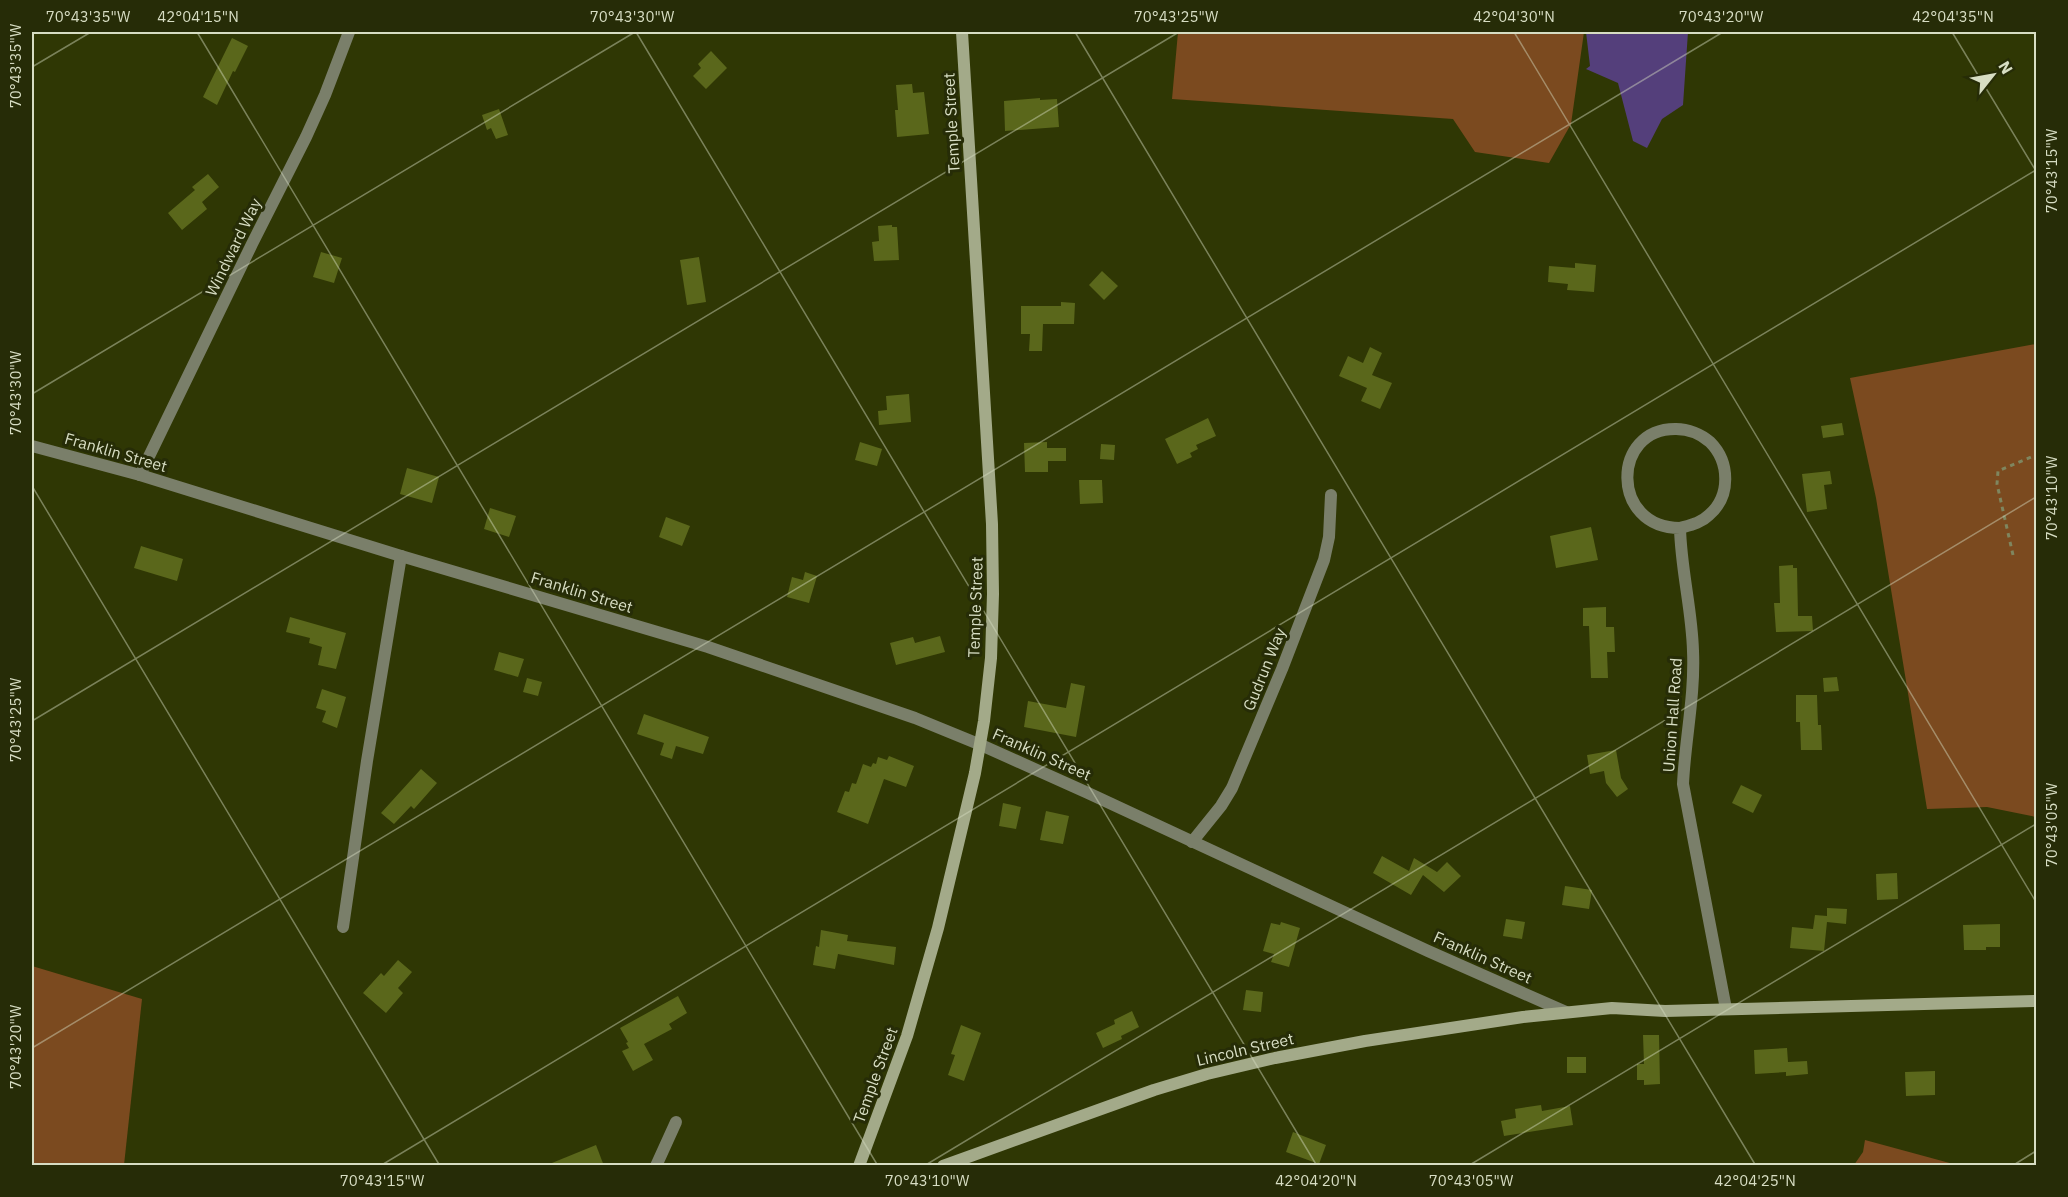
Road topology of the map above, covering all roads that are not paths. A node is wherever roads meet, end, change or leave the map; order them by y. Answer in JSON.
{"nodes":[{"id":1,"x":349,"y":32,"type":"edge"},
{"id":2,"x":962,"y":32,"type":"edge"},
{"id":3,"x":32,"y":446,"type":"edge"},
{"id":4,"x":140,"y":475,"type":"junction"},
{"id":5,"x":1331,"y":495,"type":"dead end"},
{"id":6,"x":1680,"y":528,"type":"junction"},
{"id":7,"x":401,"y":556,"type":"junction"},
{"id":8,"x":981,"y":745,"type":"junction"},
{"id":9,"x":1192,"y":842,"type":"junction"},
{"id":10,"x":343,"y":927,"type":"dead end"},
{"id":11,"x":2037,"y":1001,"type":"edge"},
{"id":12,"x":1726,"y":1009,"type":"junction"},
{"id":13,"x":1566,"y":1012,"type":"junction"},
{"id":14,"x":675,"y":1122,"type":"dead end"},
{"id":15,"x":656,"y":1166,"type":"edge"},
{"id":16,"x":859,"y":1166,"type":"edge"},
{"id":17,"x":943,"y":1166,"type":"edge"}],
"edges":[{"from":1,"to":4,"type":"street","name":"Windward Way"},
{"from":2,"to":8,"type":"main road","name":"Temple Street"},
{"from":3,"to":4,"type":"street","name":"Franklin Street"},
{"from":4,"to":7,"type":"street","name":"Franklin Street"},
{"from":5,"to":9,"type":"street","name":"Gudrun Way"},
{"from":6,"to":6,"type":"street"},
{"from":6,"to":12,"type":"street","name":"Union Hall Road"},
{"from":7,"to":8,"type":"street","name":"Franklin Street"},
{"from":7,"to":10,"type":"street"},
{"from":8,"to":9,"type":"street","name":"Franklin Street"},
{"from":8,"to":16,"type":"main road","name":"Temple Street"},
{"from":9,"to":13,"type":"street","name":"Franklin Street"},
{"from":11,"to":12,"type":"main road","name":"Franklin Street"},
{"from":12,"to":13,"type":"main road","name":"Franklin Street"},
{"from":13,"to":17,"type":"main road","name":"Lincoln Street"},
{"from":14,"to":15,"type":"street"}]}
